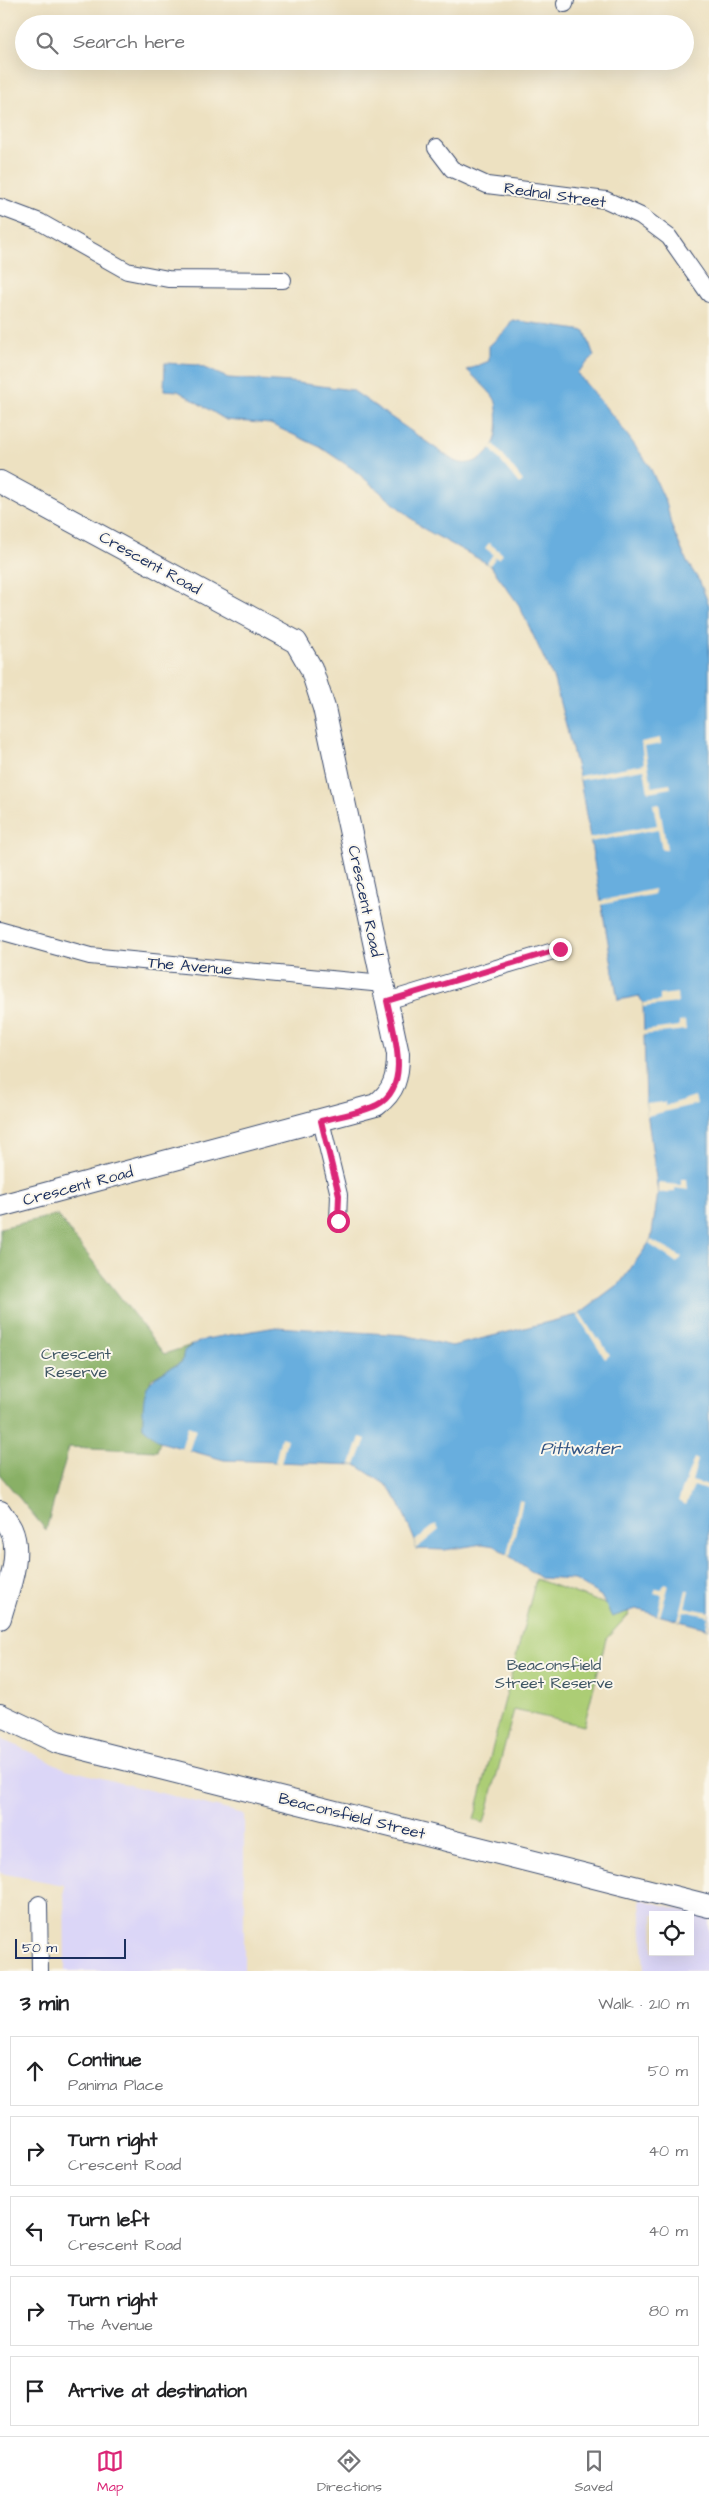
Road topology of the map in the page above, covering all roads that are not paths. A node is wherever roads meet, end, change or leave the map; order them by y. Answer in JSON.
{"nodes":[{"id":1,"x":436,"y":148,"type":"dead end"},
{"id":2,"x":0,"y":207,"type":"edge"},
{"id":3,"x":283,"y":280,"type":"dead end"},
{"id":4,"x":709,"y":294,"type":"edge"},
{"id":5,"x":0,"y":482,"type":"edge"},
{"id":6,"x":0,"y":931,"type":"edge"},
{"id":7,"x":560,"y":949,"type":"dead end"},
{"id":8,"x":385,"y":992,"type":"junction"},
{"id":9,"x":321,"y":1121,"type":"junction"},
{"id":10,"x":0,"y":1206,"type":"edge"},
{"id":11,"x":338,"y":1221,"type":"dead end"},
{"id":12,"x":0,"y":1512,"type":"edge"},
{"id":13,"x":0,"y":1618,"type":"edge"},
{"id":14,"x":0,"y":1715,"type":"edge"},
{"id":15,"x":39,"y":1904,"type":"dead end"},
{"id":16,"x":709,"y":1906,"type":"edge"},
{"id":17,"x":40,"y":1971,"type":"edge"}],
"edges":[{"from":1,"to":4,"type":"street","name":"Rednal Street"},
{"from":2,"to":3,"type":"street"},
{"from":5,"to":8,"type":"street","name":"Crescent Road"},
{"from":6,"to":8,"type":"street","name":"The Avenue"},
{"from":7,"to":8,"type":"street","name":"The Avenue"},
{"from":8,"to":9,"type":"street","name":"Crescent Road"},
{"from":9,"to":10,"type":"street","name":"Crescent Road"},
{"from":9,"to":11,"type":"street"},
{"from":12,"to":13,"type":"street"},
{"from":14,"to":16,"type":"street","name":"Beaconsfield Street"},
{"from":15,"to":17,"type":"street"}]}
